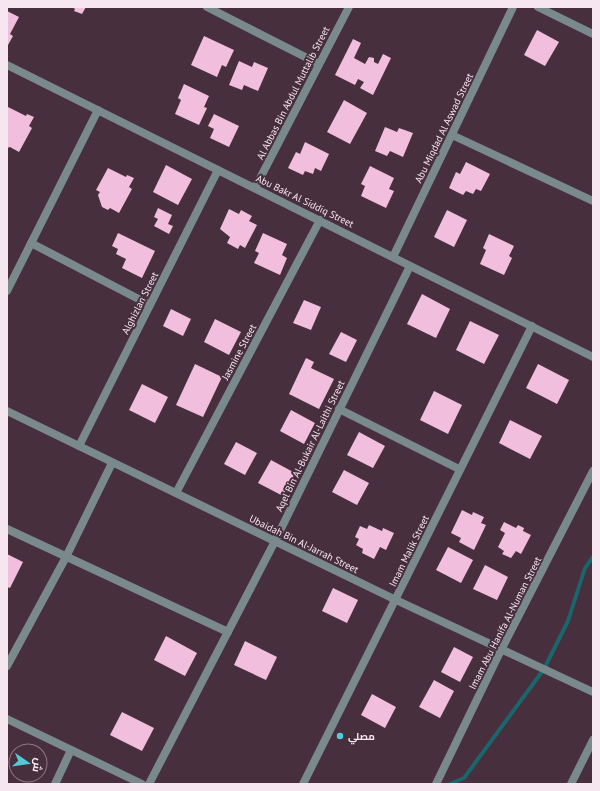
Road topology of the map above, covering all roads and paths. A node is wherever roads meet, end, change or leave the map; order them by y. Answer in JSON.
{"nodes":[{"id":1,"x":207,"y":7,"type":"edge"},
{"id":2,"x":349,"y":7,"type":"edge"},
{"id":3,"x":513,"y":7,"type":"edge"},
{"id":4,"x":538,"y":7,"type":"edge"},
{"id":5,"x":593,"y":34,"type":"edge"},
{"id":6,"x":7,"y":64,"type":"edge"},
{"id":7,"x":319,"y":64,"type":"junction"},
{"id":8,"x":98,"y":110,"type":"junction"},
{"id":9,"x":452,"y":135,"type":"junction"},
{"id":10,"x":218,"y":170,"type":"junction"},
{"id":11,"x":255,"y":188,"type":"junction"},
{"id":12,"x":593,"y":201,"type":"edge"},
{"id":13,"x":320,"y":220,"type":"junction"},
{"id":14,"x":31,"y":243,"type":"junction"},
{"id":15,"x":393,"y":256,"type":"junction"},
{"id":16,"x":410,"y":266,"type":"junction"},
{"id":17,"x":7,"y":290,"type":"edge"},
{"id":18,"x":150,"y":305,"type":"junction"},
{"id":19,"x":532,"y":326,"type":"junction"},
{"id":20,"x":593,"y":357,"type":"edge"},
{"id":21,"x":339,"y":409,"type":"junction"},
{"id":22,"x":7,"y":411,"type":"edge"},
{"id":23,"x":79,"y":446,"type":"junction"},
{"id":24,"x":112,"y":463,"type":"junction"},
{"id":25,"x":459,"y":469,"type":"junction"},
{"id":26,"x":593,"y":472,"type":"edge"},
{"id":27,"x":176,"y":493,"type":"junction"},
{"id":28,"x":7,"y":529,"type":"edge"},
{"id":29,"x":275,"y":541,"type":"junction"},
{"id":30,"x":66,"y":557,"type":"junction"},
{"id":31,"x":396,"y":600,"type":"junction"},
{"id":32,"x":228,"y":632,"type":"junction"},
{"id":33,"x":501,"y":650,"type":"junction"},
{"id":34,"x":7,"y":666,"type":"edge"},
{"id":35,"x":593,"y":692,"type":"edge"},
{"id":36,"x":7,"y":719,"type":"edge"},
{"id":37,"x":593,"y":740,"type":"edge"},
{"id":38,"x":71,"y":750,"type":"junction"},
{"id":39,"x":55,"y":784,"type":"edge"},
{"id":40,"x":142,"y":784,"type":"edge"},
{"id":41,"x":149,"y":784,"type":"edge"},
{"id":42,"x":303,"y":784,"type":"edge"},
{"id":43,"x":436,"y":784,"type":"edge"},
{"id":44,"x":571,"y":784,"type":"edge"}],
"edges":[{"from":1,"to":7,"type":"street"},
{"from":2,"to":7,"type":"street","name":"Al Abbas Bin Abdul Muttalib Street"},
{"from":3,"to":9,"type":"street","name":"Abu Miqdad Al Aswad Street"},
{"from":4,"to":5,"type":"street"},
{"from":6,"to":8,"type":"street","name":"Abu Bakr Al Siddiq Street"},
{"from":7,"to":11,"type":"street","name":"Al Abbas Bin Abdul Muttalib Street"},
{"from":8,"to":10,"type":"street","name":"Abu Bakr Al Siddiq Street"},
{"from":8,"to":14,"type":"street"},
{"from":9,"to":12,"type":"street"},
{"from":9,"to":15,"type":"street","name":"Abu Miqdad Al Aswad Street"},
{"from":10,"to":11,"type":"street","name":"Abu Bakr Al Siddiq Street"},
{"from":10,"to":18,"type":"street","name":"Alghizlan Street"},
{"from":11,"to":13,"type":"street","name":"Abu Bakr Al Siddiq Street"},
{"from":13,"to":15,"type":"street","name":"Abu Bakr Al Siddiq Street"},
{"from":13,"to":27,"type":"street","name":"Jasmine Street"},
{"from":14,"to":17,"type":"street"},
{"from":14,"to":18,"type":"street"},
{"from":15,"to":16,"type":"street","name":"Abu Bakr Al Siddiq Street"},
{"from":16,"to":19,"type":"street","name":"Abu Bakr Al Siddiq Street"},
{"from":16,"to":21,"type":"street","name":"Aqel Bin Al-Bukair Al-Laithi Street"},
{"from":18,"to":23,"type":"street","name":"Alghizlan Street"},
{"from":19,"to":20,"type":"street","name":"Abu Bakr Al Siddiq Street"},
{"from":19,"to":25,"type":"street","name":"Imam Malik Street"},
{"from":21,"to":25,"type":"street"},
{"from":21,"to":29,"type":"street","name":"Aqel Bin Al-Bukair Al-Laithi Street"},
{"from":22,"to":23,"type":"street","name":"Ubaidah Bin Al-Jarrah Street"},
{"from":23,"to":24,"type":"street","name":"Ubaidah Bin Al-Jarrah Street"},
{"from":24,"to":27,"type":"street","name":"Ubaidah Bin Al-Jarrah Street"},
{"from":24,"to":30,"type":"street"},
{"from":25,"to":31,"type":"street","name":"Imam Malik Street"},
{"from":26,"to":33,"type":"street","name":"Imam Abu Hanifa Al-Numan Street"},
{"from":27,"to":29,"type":"street","name":"Ubaidah Bin Al-Jarrah Street"},
{"from":28,"to":30,"type":"street"},
{"from":29,"to":31,"type":"street","name":"Ubaidah Bin Al-Jarrah Street"},
{"from":29,"to":32,"type":"street","name":"Aqel Bin Al-Bukair Al-Laithi Street"},
{"from":30,"to":32,"type":"street"},
{"from":30,"to":34,"type":"street"},
{"from":31,"to":33,"type":"street","name":"Ubaidah Bin Al-Jarrah Street"},
{"from":31,"to":42,"type":"street","name":"Imam Malik Street"},
{"from":32,"to":41,"type":"street","name":"Aqel Bin Al-Bukair Al-Laithi Street"},
{"from":33,"to":35,"type":"street","name":"Ubaidah Bin Al-Jarrah Street"},
{"from":33,"to":43,"type":"street","name":"Imam Abu Hanifa Al-Numan Street"},
{"from":36,"to":38,"type":"street"},
{"from":37,"to":44,"type":"street"},
{"from":38,"to":39,"type":"street"},
{"from":38,"to":40,"type":"street"}]}
